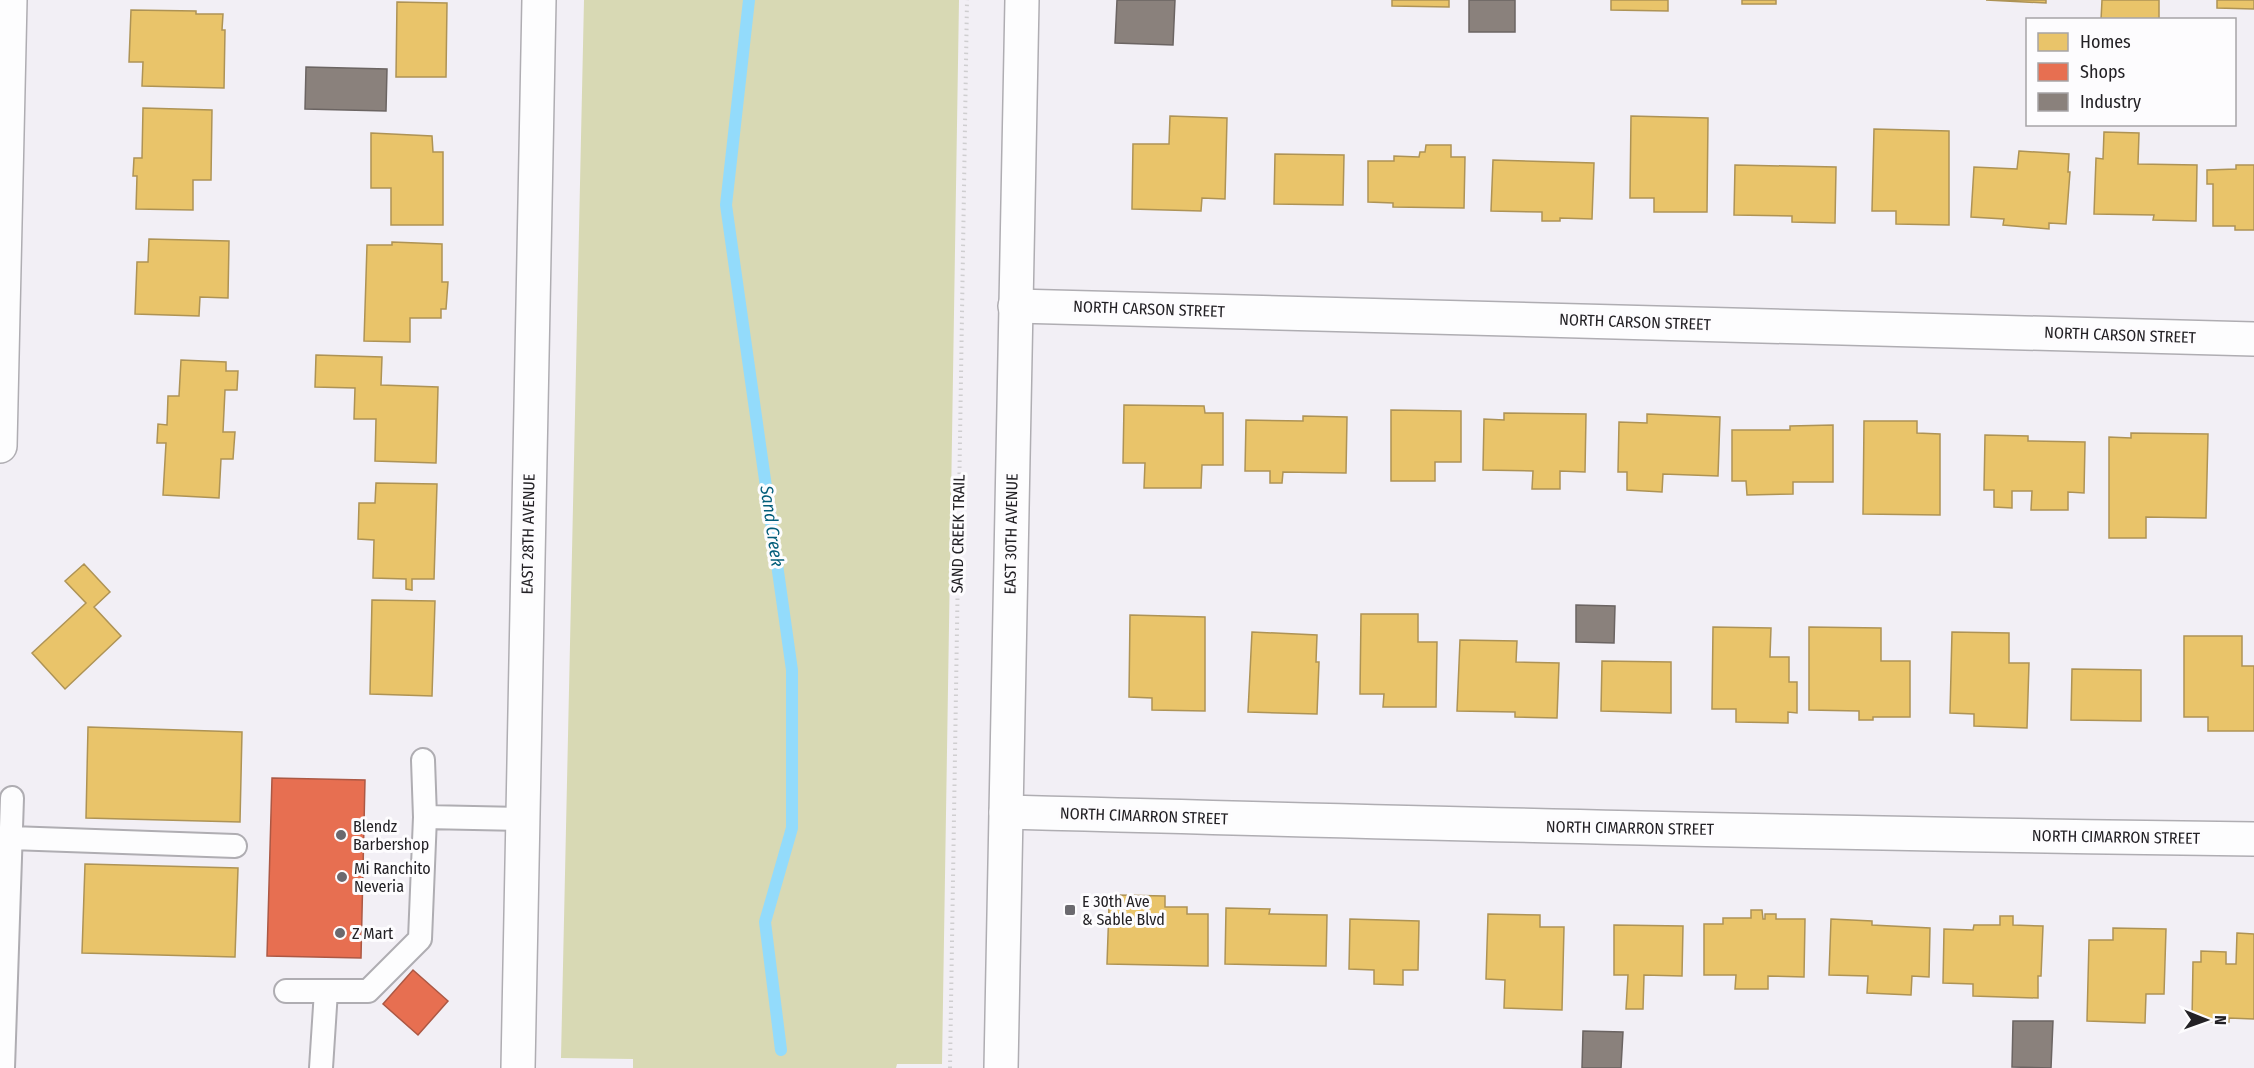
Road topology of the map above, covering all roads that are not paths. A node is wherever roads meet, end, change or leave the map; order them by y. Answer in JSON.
{"nodes":[{"id":1,"x":10,"y":0,"type":"edge"},
{"id":2,"x":539,"y":0,"type":"edge"},
{"id":3,"x":1022,"y":0,"type":"edge"},
{"id":4,"x":1015,"y":306,"type":"junction"},
{"id":5,"x":2254,"y":339,"type":"edge"},
{"id":6,"x":0,"y":446,"type":"edge"},
{"id":7,"x":423,"y":760,"type":"dead end"},
{"id":8,"x":12,"y":798,"type":"dead end"},
{"id":9,"x":1006,"y":812,"type":"junction"},
{"id":10,"x":425,"y":817,"type":"junction"},
{"id":11,"x":522,"y":819,"type":"junction"},
{"id":12,"x":11,"y":838,"type":"junction"},
{"id":13,"x":2254,"y":839,"type":"edge"},
{"id":14,"x":235,"y":846,"type":"dead end"},
{"id":15,"x":286,"y":991,"type":"dead end"},
{"id":16,"x":326,"y":991,"type":"junction"},
{"id":17,"x":3,"y":1068,"type":"edge"},
{"id":18,"x":321,"y":1068,"type":"edge"},
{"id":19,"x":518,"y":1068,"type":"edge"},
{"id":20,"x":1001,"y":1068,"type":"edge"}],
"edges":[{"from":1,"to":6,"type":"street"},
{"from":2,"to":11,"type":"street","name":"EAST 28TH AVENUE"},
{"from":3,"to":4,"type":"street","name":"EAST 30TH AVENUE"},
{"from":4,"to":5,"type":"street","name":"NORTH CARSON STREET"},
{"from":4,"to":9,"type":"street","name":"EAST 30TH AVENUE"},
{"from":7,"to":10,"type":"lane"},
{"from":8,"to":12,"type":"lane"},
{"from":9,"to":13,"type":"street","name":"NORTH CIMARRON STREET"},
{"from":9,"to":20,"type":"street","name":"EAST 30TH AVENUE"},
{"from":10,"to":11,"type":"lane"},
{"from":10,"to":16,"type":"lane"},
{"from":11,"to":19,"type":"street","name":"EAST 28TH AVENUE"},
{"from":12,"to":14,"type":"lane"},
{"from":12,"to":17,"type":"lane"},
{"from":15,"to":16,"type":"lane"},
{"from":16,"to":18,"type":"lane"}]}
